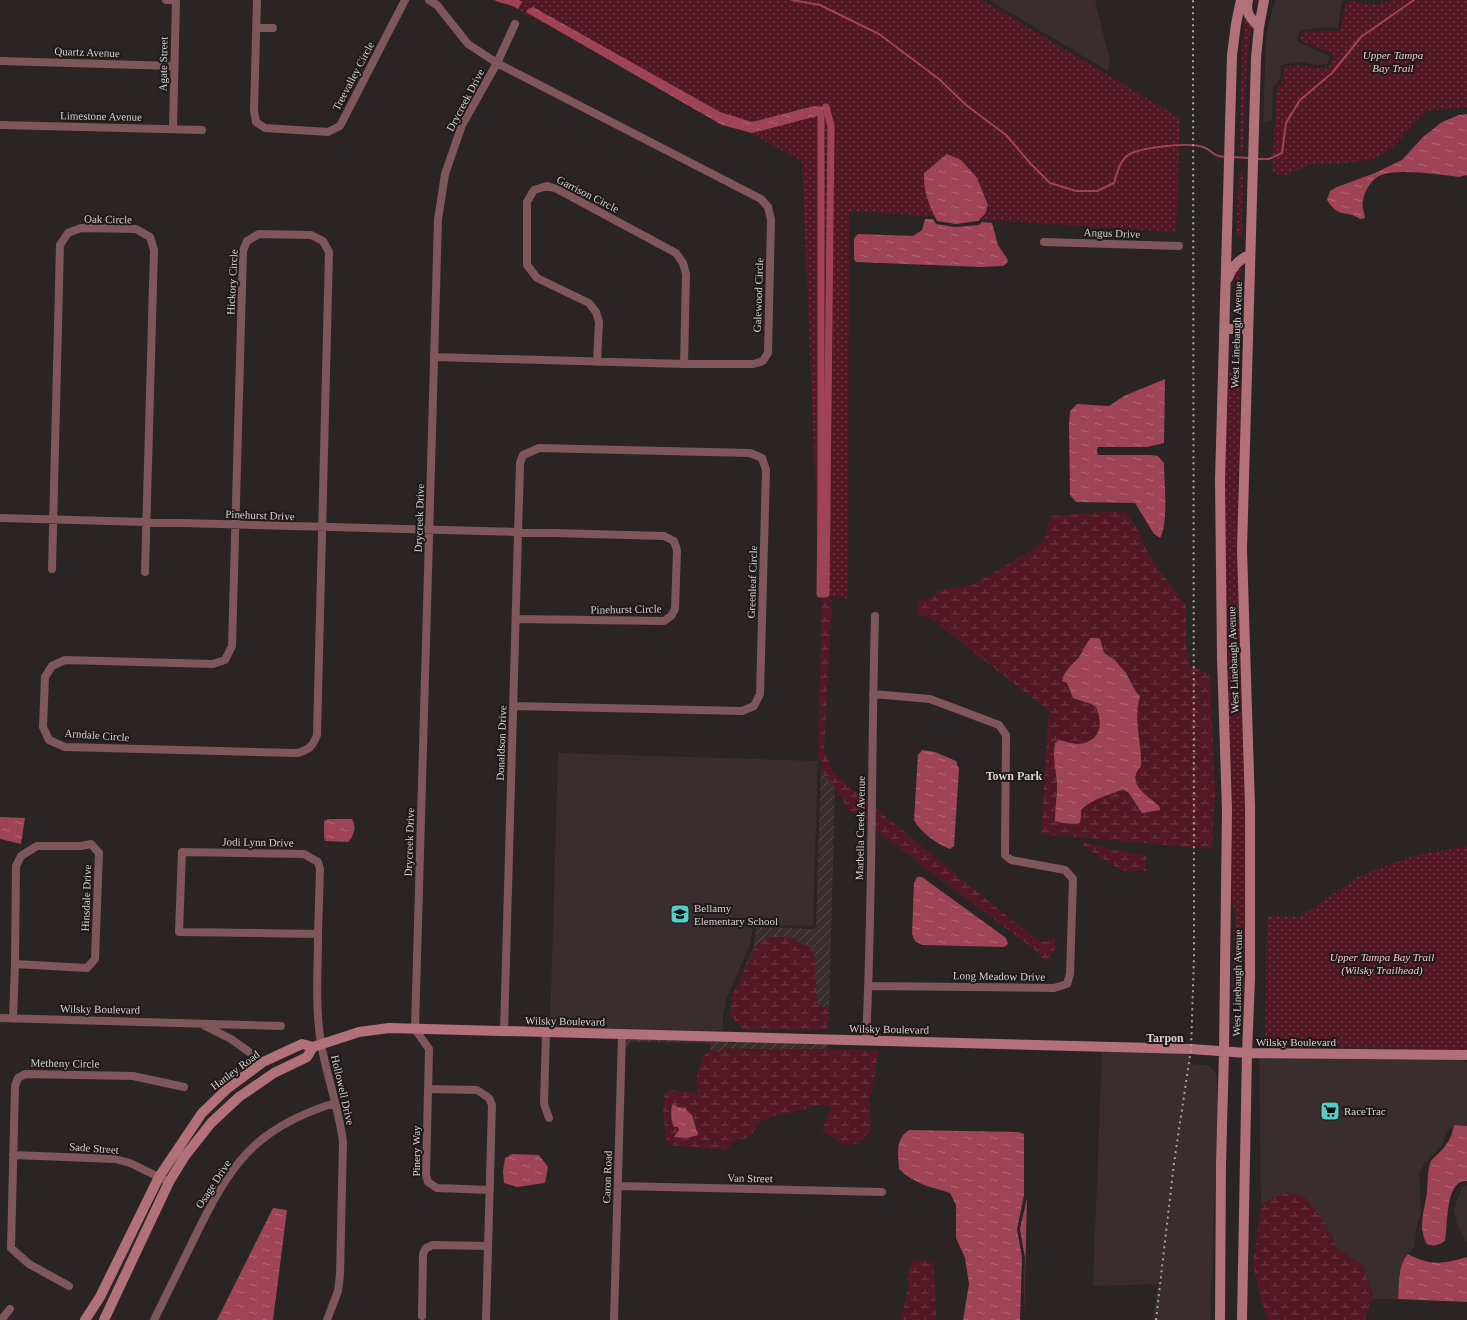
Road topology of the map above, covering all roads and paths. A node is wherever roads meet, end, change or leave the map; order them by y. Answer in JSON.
{"nodes":[{"id":1,"x":166,"y":0,"type":"edge"},
{"id":2,"x":176,"y":0,"type":"edge"},
{"id":3,"x":257,"y":0,"type":"edge"},
{"id":4,"x":405,"y":0,"type":"edge"},
{"id":5,"x":429,"y":0,"type":"edge"},
{"id":6,"x":1241,"y":0,"type":"edge"},
{"id":7,"x":1248,"y":0,"type":"edge"},
{"id":8,"x":1264,"y":0,"type":"edge"},
{"id":9,"x":515,"y":24,"type":"dead end"},
{"id":10,"x":1259,"y":27,"type":"junction"},
{"id":11,"x":256,"y":28,"type":"junction"},
{"id":12,"x":273,"y":28,"type":"dead end"},
{"id":13,"x":0,"y":61,"type":"edge"},
{"id":14,"x":497,"y":63,"type":"junction"},
{"id":15,"x":174,"y":66,"type":"junction"},
{"id":16,"x":0,"y":125,"type":"edge"},
{"id":17,"x":173,"y":129,"type":"junction"},
{"id":18,"x":202,"y":130,"type":"dead end"},
{"id":19,"x":1044,"y":242,"type":"dead end"},
{"id":20,"x":1179,"y":246,"type":"dead end"},
{"id":21,"x":1250,"y":255,"type":"junction"},
{"id":22,"x":1226,"y":283,"type":"junction"},
{"id":23,"x":1225,"y":329,"type":"junction"},
{"id":24,"x":1248,"y":329,"type":"junction"},
{"id":25,"x":434,"y":357,"type":"junction"},
{"id":26,"x":597,"y":362,"type":"junction"},
{"id":27,"x":684,"y":364,"type":"junction"},
{"id":28,"x":523,"y":455,"type":"joint"},
{"id":29,"x":0,"y":518,"type":"edge"},
{"id":30,"x":53,"y":519,"type":"junction"},
{"id":31,"x":146,"y":522,"type":"junction"},
{"id":32,"x":235,"y":525,"type":"junction"},
{"id":33,"x":322,"y":528,"type":"junction"},
{"id":34,"x":429,"y":531,"type":"junction"},
{"id":35,"x":518,"y":533,"type":"junction"},
{"id":36,"x":52,"y":569,"type":"dead end"},
{"id":37,"x":145,"y":572,"type":"dead end"},
{"id":38,"x":876,"y":616,"type":"dead end"},
{"id":39,"x":516,"y":619,"type":"junction"},
{"id":40,"x":873,"y":694,"type":"junction"},
{"id":41,"x":513,"y":706,"type":"junction"},
{"id":42,"x":318,"y":934,"type":"junction"},
{"id":43,"x":15,"y":964,"type":"junction"},
{"id":44,"x":869,"y":986,"type":"junction"},
{"id":45,"x":0,"y":1018,"type":"edge"},
{"id":46,"x":13,"y":1019,"type":"junction"},
{"id":47,"x":200,"y":1024,"type":"junction"},
{"id":48,"x":281,"y":1026,"type":"dead end"},
{"id":49,"x":415,"y":1029,"type":"junction"},
{"id":50,"x":504,"y":1031,"type":"junction"},
{"id":51,"x":546,"y":1032,"type":"junction"},
{"id":52,"x":622,"y":1034,"type":"junction"},
{"id":53,"x":866,"y":1040,"type":"junction"},
{"id":54,"x":317,"y":1045,"type":"junction"},
{"id":55,"x":1224,"y":1052,"type":"junction"},
{"id":56,"x":1247,"y":1053,"type":"junction"},
{"id":57,"x":1467,"y":1055,"type":"edge"},
{"id":58,"x":263,"y":1062,"type":"junction"},
{"id":59,"x":184,"y":1087,"type":"dead end"},
{"id":60,"x":429,"y":1088,"type":"junction"},
{"id":61,"x":335,"y":1103,"type":"junction"},
{"id":62,"x":549,"y":1118,"type":"dead end"},
{"id":63,"x":13,"y":1155,"type":"junction"},
{"id":64,"x":159,"y":1177,"type":"junction"},
{"id":65,"x":169,"y":1182,"type":"junction"},
{"id":66,"x":618,"y":1186,"type":"junction"},
{"id":67,"x":490,"y":1190,"type":"junction"},
{"id":68,"x":882,"y":1192,"type":"dead end"},
{"id":69,"x":488,"y":1246,"type":"junction"},
{"id":70,"x":69,"y":1286,"type":"dead end"},
{"id":71,"x":10,"y":1309,"type":"dead end"},
{"id":72,"x":422,"y":1316,"type":"dead end"},
{"id":73,"x":1,"y":1320,"type":"edge"},
{"id":74,"x":85,"y":1320,"type":"edge"},
{"id":75,"x":104,"y":1320,"type":"edge"},
{"id":76,"x":154,"y":1320,"type":"edge"},
{"id":77,"x":327,"y":1320,"type":"edge"},
{"id":78,"x":486,"y":1320,"type":"edge"},
{"id":79,"x":614,"y":1320,"type":"edge"},
{"id":80,"x":1220,"y":1320,"type":"edge"},
{"id":81,"x":1242,"y":1320,"type":"edge"}],
"edges":[{"from":1,"to":2,"type":"street"},
{"from":2,"to":15,"type":"street","name":"Agate Street"},
{"from":3,"to":11,"type":"street","name":"Treevalley Circle"},
{"from":4,"to":11,"type":"street","name":"Treevalley Circle"},
{"from":5,"to":14,"type":"street","name":"Galewood Circle"},
{"from":6,"to":22,"type":"main road","name":"West Linebaugh Avenue"},
{"from":7,"to":10,"type":"main road"},
{"from":8,"to":10,"type":"main road","name":"West Linebaugh Avenue"},
{"from":9,"to":14,"type":"street","name":"Drycreek Drive"},
{"from":10,"to":21,"type":"main road","name":"West Linebaugh Avenue"},
{"from":11,"to":12,"type":"street"},
{"from":13,"to":15,"type":"street","name":"Quartz Avenue"},
{"from":14,"to":25,"type":"street","name":"Drycreek Drive"},
{"from":14,"to":27,"type":"street","name":"Galewood Circle"},
{"from":15,"to":17,"type":"street","name":"Agate Street"},
{"from":16,"to":17,"type":"street","name":"Limestone Avenue"},
{"from":17,"to":18,"type":"street","name":"Limestone Avenue"},
{"from":19,"to":20,"type":"street","name":"Angus Drive"},
{"from":21,"to":22,"type":"main road"},
{"from":21,"to":24,"type":"main road","name":"West Linebaugh Avenue"},
{"from":22,"to":23,"type":"main road","name":"West Linebaugh Avenue"},
{"from":23,"to":24,"type":"main road"},
{"from":23,"to":55,"type":"main road","name":"West Linebaugh Avenue"},
{"from":24,"to":56,"type":"main road","name":"West Linebaugh Avenue"},
{"from":25,"to":26,"type":"street","name":"Galewood Circle"},
{"from":25,"to":34,"type":"street","name":"Drycreek Drive"},
{"from":26,"to":27,"type":"street","name":"Galewood Circle"},
{"from":26,"to":27,"type":"street","name":"Garrison Circle"},
{"from":28,"to":35,"type":"street","name":"Donaldson Drive"},
{"from":28,"to":41,"type":"street","name":"Greenleaf Circle"},
{"from":29,"to":30,"type":"street","name":"Pinehurst Drive"},
{"from":30,"to":31,"type":"street","name":"Pinehurst Drive"},
{"from":30,"to":31,"type":"street","name":"Oak Circle"},
{"from":30,"to":36,"type":"street","name":"Oak Circle"},
{"from":31,"to":32,"type":"street","name":"Pinehurst Drive"},
{"from":31,"to":37,"type":"street","name":"Oak Circle"},
{"from":32,"to":33,"type":"street","name":"Pinehurst Drive"},
{"from":32,"to":33,"type":"street","name":"Hickory Circle"},
{"from":32,"to":33,"type":"street","name":"Arndale Circle"},
{"from":33,"to":34,"type":"street","name":"Pinehurst Drive"},
{"from":34,"to":35,"type":"street","name":"Pinehurst Drive"},
{"from":34,"to":49,"type":"street","name":"Drycreek Drive"},
{"from":35,"to":39,"type":"street","name":"Donaldson Drive"},
{"from":35,"to":39,"type":"street","name":"Pinehurst Circle"},
{"from":38,"to":40,"type":"street","name":"Marbella Creek Avenue"},
{"from":39,"to":41,"type":"street","name":"Donaldson Drive"},
{"from":40,"to":44,"type":"street","name":"Marbella Creek Avenue"},
{"from":40,"to":44,"type":"street","name":"Long Meadow Drive"},
{"from":41,"to":50,"type":"street","name":"Donaldson Drive"},
{"from":42,"to":42,"type":"street","name":"Jodi Lynn Drive"},
{"from":42,"to":54,"type":"street","name":"Hollowell Drive"},
{"from":43,"to":43,"type":"street","name":"Hinsdale Drive"},
{"from":43,"to":46,"type":"street","name":"Hinsdale Drive"},
{"from":44,"to":53,"type":"street","name":"Marbella Creek Avenue"},
{"from":45,"to":46,"type":"street","name":"Wilsky Boulevard"},
{"from":46,"to":47,"type":"street","name":"Wilsky Boulevard"},
{"from":47,"to":48,"type":"street","name":"Wilsky Boulevard"},
{"from":47,"to":58,"type":"street","name":"Wilsky Boulevard"},
{"from":49,"to":50,"type":"main road","name":"Wilsky Boulevard"},
{"from":49,"to":54,"type":"main road","name":"Wilsky Boulevard"},
{"from":49,"to":60,"type":"street","name":"Pinery Way"},
{"from":50,"to":51,"type":"main road","name":"Wilsky Boulevard"},
{"from":51,"to":52,"type":"main road","name":"Wilsky Boulevard"},
{"from":51,"to":62,"type":"street"},
{"from":52,"to":53,"type":"main road","name":"Wilsky Boulevard"},
{"from":52,"to":66,"type":"street","name":"Caron Road"},
{"from":53,"to":55,"type":"main road","name":"Wilsky Boulevard"},
{"from":54,"to":58,"type":"main road","name":"Hanley Road"},
{"from":54,"to":61,"type":"street","name":"Hollowell Drive"},
{"from":54,"to":65,"type":"main road"},
{"from":55,"to":56,"type":"main road","name":"Wilsky Boulevard"},
{"from":55,"to":80,"type":"main road","name":"West Linebaugh Avenue"},
{"from":56,"to":57,"type":"main road","name":"Wilsky Boulevard"},
{"from":56,"to":81,"type":"main road","name":"West Linebaugh Avenue"},
{"from":58,"to":64,"type":"main road","name":"Hanley Road"},
{"from":59,"to":63,"type":"street","name":"Metheny Circle"},
{"from":60,"to":67,"type":"street"},
{"from":60,"to":67,"type":"street","name":"Pinery Way"},
{"from":61,"to":76,"type":"street","name":"Osage Drive"},
{"from":61,"to":77,"type":"street","name":"Hollowell Drive"},
{"from":63,"to":64,"type":"street","name":"Sade Street"},
{"from":63,"to":70,"type":"street","name":"Metheny Circle"},
{"from":64,"to":65,"type":"street","name":"Sade Street"},
{"from":64,"to":74,"type":"main road","name":"Hanley Road"},
{"from":65,"to":75,"type":"main road"},
{"from":66,"to":68,"type":"street","name":"Van Street"},
{"from":66,"to":79,"type":"street","name":"Caron Road"},
{"from":67,"to":69,"type":"street"},
{"from":69,"to":72,"type":"street"},
{"from":69,"to":78,"type":"street"},
{"from":71,"to":73,"type":"street"}]}
